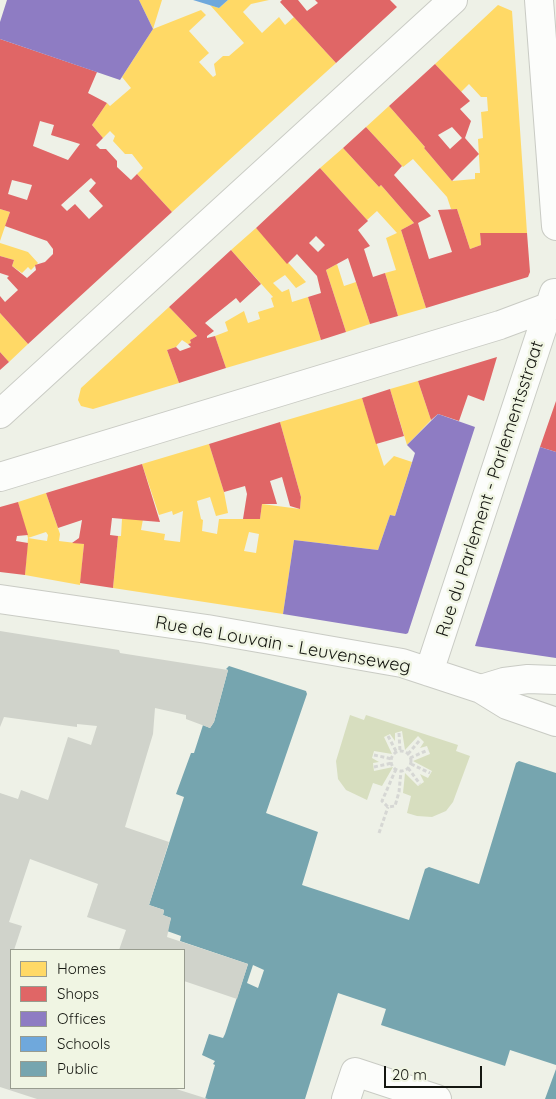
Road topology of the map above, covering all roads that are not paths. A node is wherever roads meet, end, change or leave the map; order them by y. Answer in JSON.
{"nodes":[{"id":1,"x":453,"y":0,"type":"edge"},
{"id":2,"x":539,"y":0,"type":"edge"},
{"id":3,"x":556,"y":226,"type":"edge"},
{"id":4,"x":554,"y":299,"type":"edge"},
{"id":5,"x":0,"y":414,"type":"edge"},
{"id":6,"x":0,"y":477,"type":"edge"},
{"id":7,"x":0,"y":599,"type":"edge"},
{"id":8,"x":429,"y":672,"type":"junction"},
{"id":9,"x":556,"y":680,"type":"edge"},
{"id":10,"x":481,"y":689,"type":"junction"},
{"id":11,"x":556,"y":722,"type":"edge"},
{"id":12,"x":346,"y":1099,"type":"edge"},
{"id":13,"x":437,"y":1099,"type":"edge"}],
"edges":[{"from":1,"to":5,"type":"street"},
{"from":2,"to":3,"type":"street"},
{"from":4,"to":6,"type":"street"},
{"from":4,"to":8,"type":"street","name":"Rue du Parlement - Parlementsstraat"},
{"from":7,"to":8,"type":"street","name":"Rue de Louvain - Leuvenseweg"},
{"from":8,"to":10,"type":"street","name":"Rue de Louvain - Leuvenseweg"},
{"from":9,"to":10,"type":"street"},
{"from":10,"to":11,"type":"street","name":"Rue de Louvain - Leuvenseweg"},
{"from":12,"to":13,"type":"street"}]}
